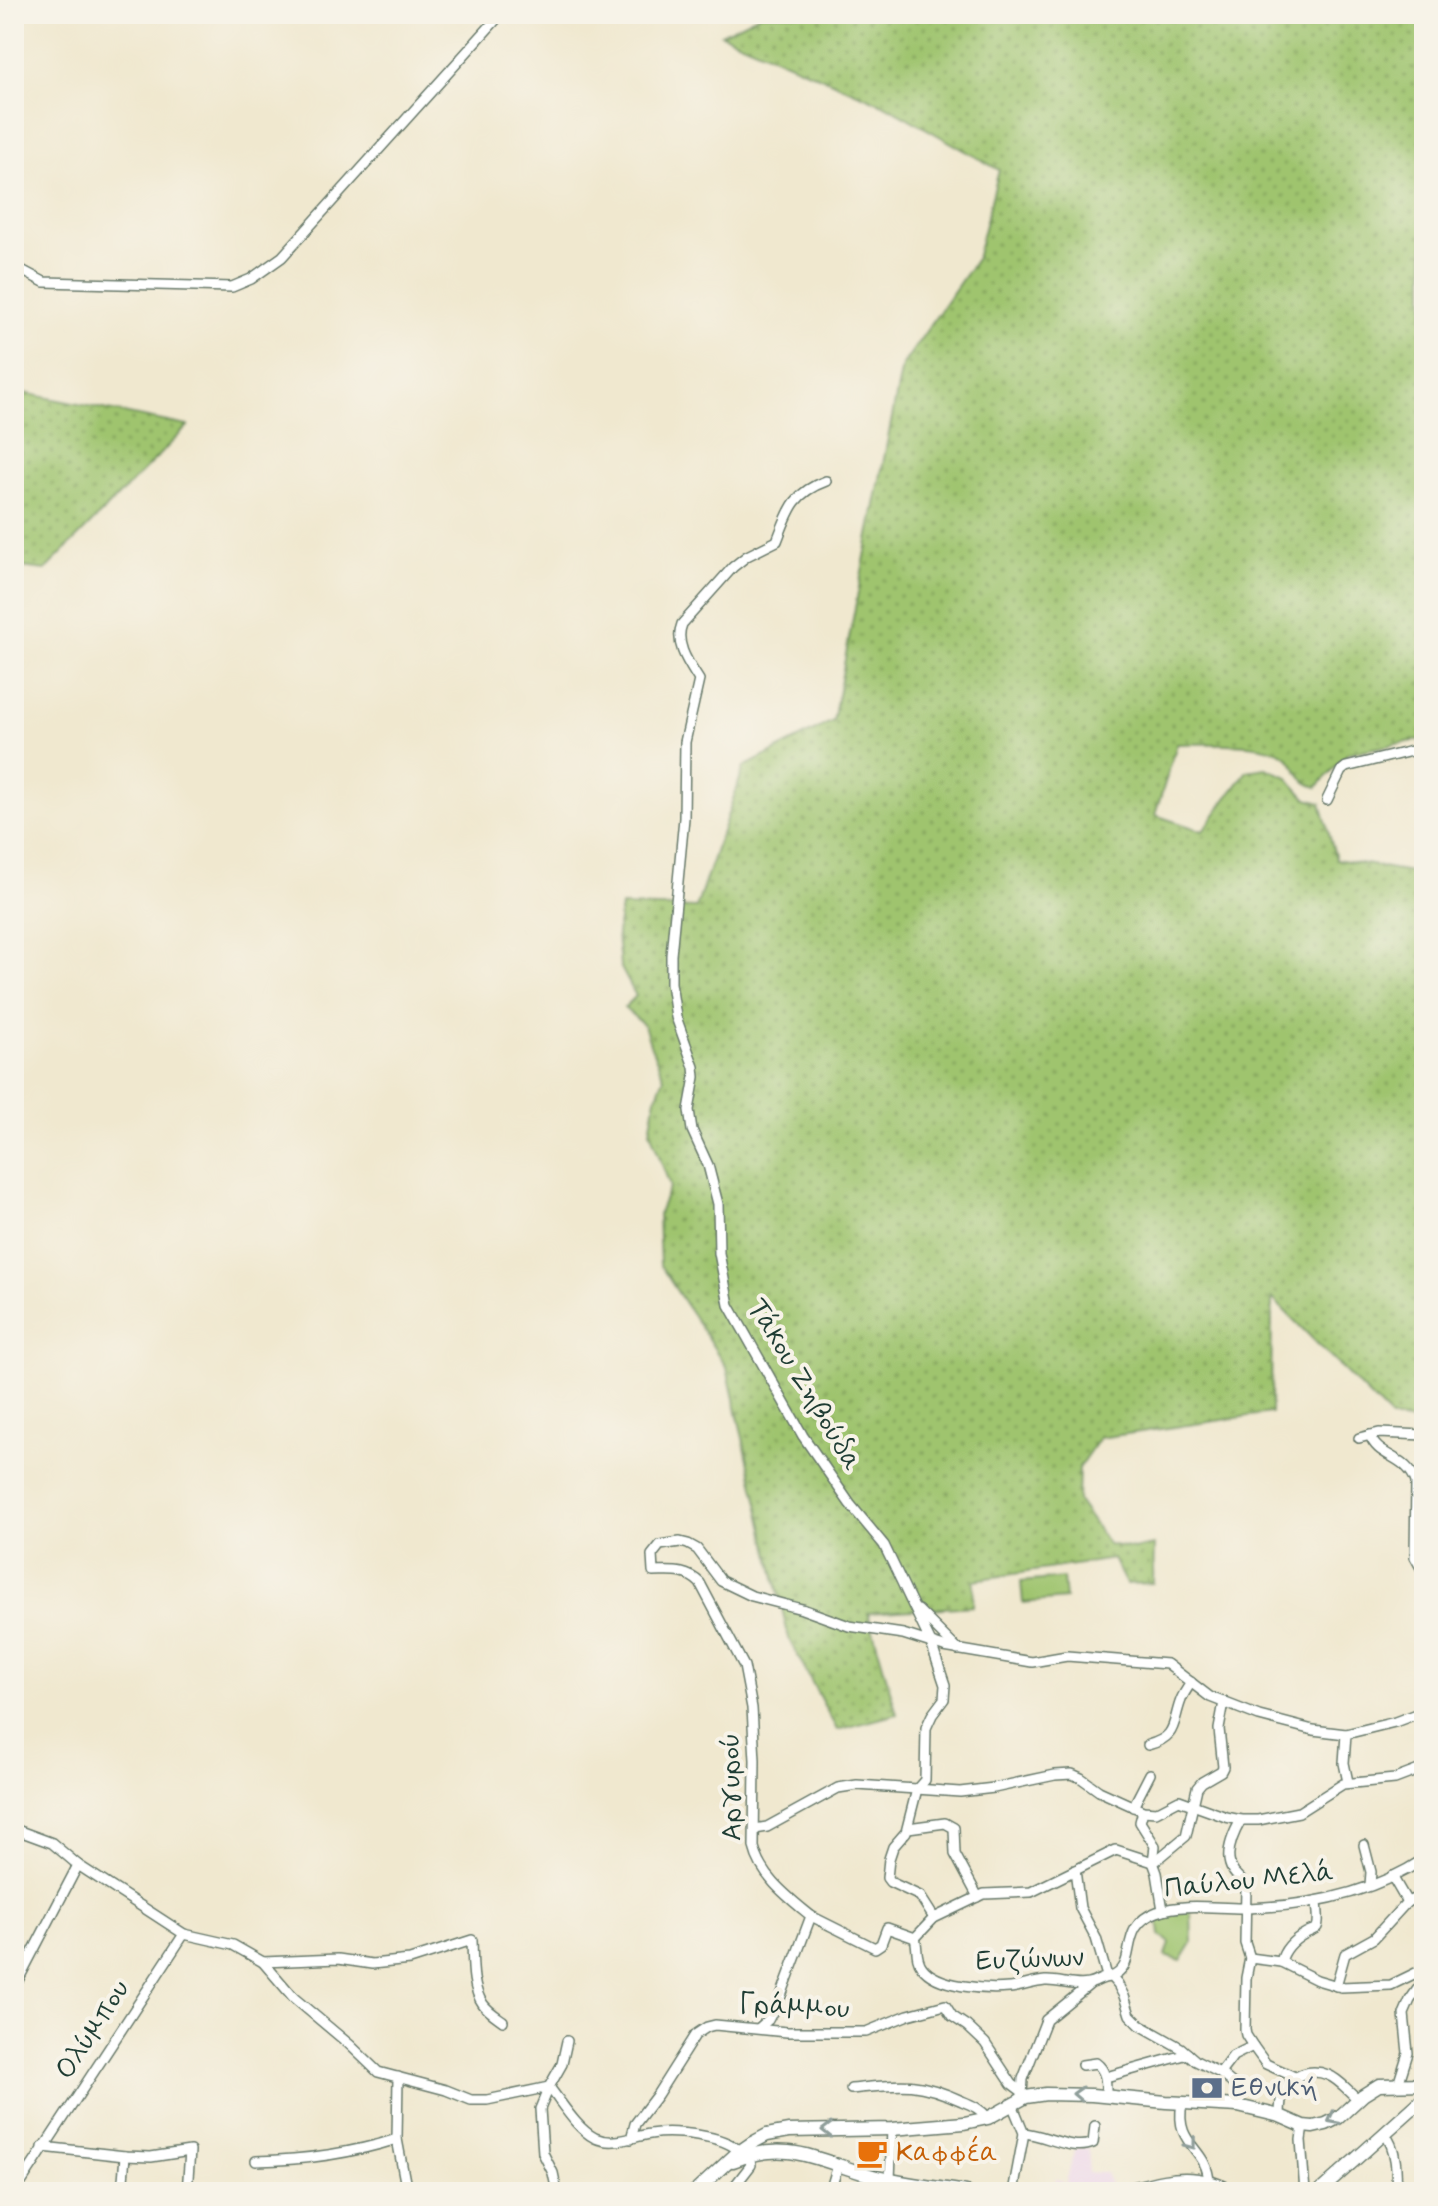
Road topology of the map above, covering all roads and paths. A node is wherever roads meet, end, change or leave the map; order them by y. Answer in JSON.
{"nodes":[{"id":1,"x":501,"y":14,"type":"edge"},
{"id":2,"x":14,"y":266,"type":"edge"},
{"id":3,"x":826,"y":481,"type":"dead end"},
{"id":4,"x":1424,"y":748,"type":"edge"},
{"id":5,"x":1327,"y":800,"type":"dead end"},
{"id":6,"x":1424,"y":1435,"type":"edge"},
{"id":7,"x":1424,"y":1573,"type":"edge"},
{"id":8,"x":913,"y":1604,"type":"junction"},
{"id":9,"x":931,"y":1643,"type":"junction"},
{"id":10,"x":958,"y":1650,"type":"junction"},
{"id":11,"x":1191,"y":1682,"type":"junction"},
{"id":12,"x":1224,"y":1702,"type":"junction"},
{"id":13,"x":1424,"y":1711,"type":"edge"},
{"id":14,"x":1346,"y":1734,"type":"junction"},
{"id":15,"x":1148,"y":1745,"type":"dead end"},
{"id":16,"x":1424,"y":1768,"type":"edge"},
{"id":17,"x":1150,"y":1774,"type":"dead end"},
{"id":18,"x":1348,"y":1782,"type":"junction"},
{"id":19,"x":917,"y":1789,"type":"junction"},
{"id":20,"x":1192,"y":1806,"type":"junction"},
{"id":21,"x":1138,"y":1809,"type":"junction"},
{"id":22,"x":1241,"y":1820,"type":"junction"},
{"id":23,"x":908,"y":1828,"type":"junction"},
{"id":24,"x":14,"y":1829,"type":"edge"},
{"id":25,"x":755,"y":1829,"type":"junction"},
{"id":26,"x":1364,"y":1845,"type":"dead end"},
{"id":27,"x":1424,"y":1859,"type":"edge"},
{"id":28,"x":1153,"y":1862,"type":"junction"},
{"id":29,"x":78,"y":1865,"type":"junction"},
{"id":30,"x":1075,"y":1870,"type":"junction"},
{"id":31,"x":1392,"y":1876,"type":"junction"},
{"id":32,"x":1370,"y":1885,"type":"junction"},
{"id":33,"x":1423,"y":1895,"type":"edge"},
{"id":34,"x":978,"y":1897,"type":"junction"},
{"id":35,"x":1317,"y":1901,"type":"junction"},
{"id":36,"x":1407,"y":1902,"type":"junction"},
{"id":37,"x":1247,"y":1908,"type":"junction"},
{"id":38,"x":1163,"y":1910,"type":"junction"},
{"id":39,"x":811,"y":1916,"type":"junction"},
{"id":40,"x":934,"y":1918,"type":"junction"},
{"id":41,"x":184,"y":1934,"type":"junction"},
{"id":42,"x":915,"y":1938,"type":"junction"},
{"id":43,"x":1250,"y":1958,"type":"junction"},
{"id":44,"x":263,"y":1962,"type":"junction"},
{"id":45,"x":1281,"y":1962,"type":"junction"},
{"id":46,"x":1424,"y":1969,"type":"edge"},
{"id":47,"x":1109,"y":1977,"type":"junction"},
{"id":48,"x":1424,"y":1980,"type":"edge"},
{"id":49,"x":1089,"y":1985,"type":"junction"},
{"id":50,"x":1336,"y":1986,"type":"junction"},
{"id":51,"x":14,"y":1988,"type":"edge"},
{"id":52,"x":503,"y":2021,"type":"dead end"},
{"id":53,"x":759,"y":2028,"type":"junction"},
{"id":54,"x":567,"y":2041,"type":"dead end"},
{"id":55,"x":1253,"y":2046,"type":"junction"},
{"id":56,"x":1188,"y":2054,"type":"junction"},
{"id":57,"x":1082,"y":2065,"type":"dead end"},
{"id":58,"x":1220,"y":2073,"type":"junction"},
{"id":59,"x":398,"y":2077,"type":"junction"},
{"id":60,"x":1106,"y":2077,"type":"junction"},
{"id":61,"x":1295,"y":2077,"type":"junction"},
{"id":62,"x":1424,"y":2084,"type":"edge"},
{"id":63,"x":1398,"y":2085,"type":"junction"},
{"id":64,"x":549,"y":2087,"type":"junction"},
{"id":65,"x":851,"y":2089,"type":"dead end"},
{"id":66,"x":1106,"y":2096,"type":"junction"},
{"id":67,"x":1018,"y":2097,"type":"junction"},
{"id":68,"x":1358,"y":2099,"type":"junction"},
{"id":69,"x":1421,"y":2100,"type":"edge"},
{"id":70,"x":1182,"y":2103,"type":"junction"},
{"id":71,"x":1238,"y":2106,"type":"junction"},
{"id":72,"x":1280,"y":2116,"type":"junction"},
{"id":73,"x":988,"y":2118,"type":"junction"},
{"id":74,"x":1095,"y":2126,"type":"dead end"},
{"id":75,"x":1303,"y":2126,"type":"junction"},
{"id":76,"x":892,"y":2129,"type":"junction"},
{"id":77,"x":1024,"y":2133,"type":"junction"},
{"id":78,"x":1384,"y":2133,"type":"junction"},
{"id":79,"x":773,"y":2134,"type":"junction"},
{"id":80,"x":397,"y":2139,"type":"junction"},
{"id":81,"x":631,"y":2139,"type":"junction"},
{"id":82,"x":43,"y":2147,"type":"junction"},
{"id":83,"x":767,"y":2151,"type":"junction"},
{"id":84,"x":744,"y":2153,"type":"junction"},
{"id":85,"x":125,"y":2156,"type":"junction"},
{"id":86,"x":256,"y":2161,"type":"dead end"},
{"id":87,"x":838,"y":2165,"type":"junction"},
{"id":88,"x":890,"y":2180,"type":"junction"},
{"id":89,"x":1424,"y":2180,"type":"edge"},
{"id":90,"x":1205,"y":2185,"type":"edge"},
{"id":91,"x":1396,"y":2188,"type":"edge"},
{"id":92,"x":1141,"y":2190,"type":"edge"},
{"id":93,"x":1420,"y":2191,"type":"edge"},
{"id":94,"x":15,"y":2192,"type":"edge"},
{"id":95,"x":122,"y":2192,"type":"edge"},
{"id":96,"x":187,"y":2192,"type":"edge"},
{"id":97,"x":407,"y":2192,"type":"edge"},
{"id":98,"x":557,"y":2192,"type":"edge"},
{"id":99,"x":695,"y":2192,"type":"edge"},
{"id":100,"x":730,"y":2192,"type":"edge"},
{"id":101,"x":830,"y":2192,"type":"edge"},
{"id":102,"x":966,"y":2192,"type":"edge"},
{"id":103,"x":1013,"y":2192,"type":"edge"},
{"id":104,"x":1121,"y":2192,"type":"edge"},
{"id":105,"x":1235,"y":2192,"type":"edge"},
{"id":106,"x":1305,"y":2192,"type":"edge"},
{"id":107,"x":1319,"y":2192,"type":"edge"}],
"edges":[{"from":1,"to":2,"type":"street"},
{"from":3,"to":8,"type":"street","name":"Τάκου Ζηβούδα"},
{"from":4,"to":5,"type":"street"},
{"from":6,"to":7,"type":"street"},
{"from":8,"to":9,"type":"street","name":"Τάκου Ζηβούδα"},
{"from":8,"to":10,"type":"street"},
{"from":9,"to":10,"type":"street"},
{"from":9,"to":19,"type":"street","name":"Τάκου Ζηβούδα"},
{"from":9,"to":25,"type":"street","name":"Αργυρού"},
{"from":10,"to":11,"type":"street"},
{"from":11,"to":12,"type":"street"},
{"from":11,"to":15,"type":"street"},
{"from":12,"to":14,"type":"street"},
{"from":12,"to":20,"type":"street"},
{"from":13,"to":14,"type":"street"},
{"from":14,"to":18,"type":"street"},
{"from":16,"to":18,"type":"street"},
{"from":17,"to":21,"type":"street"},
{"from":18,"to":22,"type":"street"},
{"from":19,"to":21,"type":"street"},
{"from":19,"to":23,"type":"street","name":"Τάκου Ζηβούδα"},
{"from":19,"to":25,"type":"street"},
{"from":20,"to":21,"type":"street"},
{"from":20,"to":22,"type":"street"},
{"from":20,"to":28,"type":"street"},
{"from":21,"to":28,"type":"street"},
{"from":22,"to":37,"type":"street"},
{"from":23,"to":34,"type":"street"},
{"from":23,"to":40,"type":"street","name":"Τάκου Ζηβούδα"},
{"from":24,"to":29,"type":"street"},
{"from":25,"to":39,"type":"street","name":"Αργυρού"},
{"from":26,"to":32,"type":"street"},
{"from":27,"to":31,"type":"street","name":"Παύλου Μελά"},
{"from":28,"to":30,"type":"street"},
{"from":28,"to":38,"type":"street"},
{"from":29,"to":41,"type":"street"},
{"from":29,"to":51,"type":"street"},
{"from":30,"to":34,"type":"street"},
{"from":30,"to":47,"type":"street"},
{"from":31,"to":32,"type":"street","name":"Παύλου Μελά"},
{"from":31,"to":36,"type":"street"},
{"from":32,"to":35,"type":"street","name":"Παύλου Μελά"},
{"from":33,"to":36,"type":"street"},
{"from":34,"to":40,"type":"street"},
{"from":35,"to":37,"type":"street","name":"Παύλου Μελά"},
{"from":35,"to":45,"type":"street"},
{"from":36,"to":50,"type":"street"},
{"from":37,"to":38,"type":"street","name":"Παύλου Μελά"},
{"from":37,"to":43,"type":"street"},
{"from":38,"to":47,"type":"street","name":"Παύλου Μελά"},
{"from":39,"to":42,"type":"street"},
{"from":39,"to":53,"type":"street"},
{"from":40,"to":42,"type":"street"},
{"from":41,"to":44,"type":"street"},
{"from":41,"to":82,"type":"street","name":"Ολύμπου"},
{"from":42,"to":49,"type":"street","name":"Ευζώνων"},
{"from":43,"to":45,"type":"street"},
{"from":43,"to":55,"type":"street"},
{"from":44,"to":52,"type":"street"},
{"from":44,"to":59,"type":"street"},
{"from":45,"to":50,"type":"street"},
{"from":46,"to":50,"type":"street"},
{"from":47,"to":49,"type":"street","name":"Ευζώνων"},
{"from":47,"to":56,"type":"street","name":"Ευζώνων"},
{"from":48,"to":63,"type":"street"},
{"from":49,"to":67,"type":"street"},
{"from":53,"to":67,"type":"street","name":"Γράμμου"},
{"from":53,"to":81,"type":"street","name":"Γράμμου"},
{"from":54,"to":64,"type":"street"},
{"from":55,"to":58,"type":"street"},
{"from":55,"to":61,"type":"street"},
{"from":56,"to":58,"type":"street","name":"Ευζώνων"},
{"from":56,"to":60,"type":"street"},
{"from":57,"to":60,"type":"street"},
{"from":58,"to":71,"type":"street"},
{"from":59,"to":64,"type":"street"},
{"from":59,"to":80,"type":"street"},
{"from":60,"to":66,"type":"street"},
{"from":61,"to":68,"type":"street"},
{"from":61,"to":72,"type":"street"},
{"from":62,"to":63,"type":"main road"},
{"from":63,"to":68,"type":"main road"},
{"from":63,"to":69,"type":"main road"},
{"from":64,"to":81,"type":"street"},
{"from":64,"to":98,"type":"street"},
{"from":65,"to":73,"type":"street"},
{"from":66,"to":67,"type":"main road","one_way":true},
{"from":66,"to":70,"type":"main road"},
{"from":67,"to":73,"type":"main road"},
{"from":67,"to":77,"type":"street"},
{"from":68,"to":75,"type":"main road","one_way":true},
{"from":69,"to":78,"type":"main road"},
{"from":70,"to":71,"type":"main road"},
{"from":70,"to":90,"type":"street","one_way":true},
{"from":71,"to":72,"type":"main road"},
{"from":72,"to":75,"type":"main road"},
{"from":73,"to":76,"type":"main road"},
{"from":74,"to":77,"type":"street"},
{"from":75,"to":106,"type":"street"},
{"from":76,"to":79,"type":"main road","one_way":true},
{"from":76,"to":88,"type":"street"},
{"from":77,"to":103,"type":"street"},
{"from":78,"to":91,"type":"street"},
{"from":78,"to":107,"type":"main road"},
{"from":79,"to":83,"type":"main road"},
{"from":79,"to":84,"type":"main road"},
{"from":80,"to":86,"type":"street"},
{"from":80,"to":97,"type":"street"},
{"from":81,"to":84,"type":"street"},
{"from":82,"to":85,"type":"street"},
{"from":82,"to":94,"type":"street","name":"Ολύμπου"},
{"from":83,"to":84,"type":"main road"},
{"from":83,"to":87,"type":"main road"},
{"from":84,"to":99,"type":"main road"},
{"from":84,"to":100,"type":"street"},
{"from":85,"to":95,"type":"street"},
{"from":85,"to":96,"type":"street"},
{"from":87,"to":88,"type":"main road"},
{"from":87,"to":101,"type":"street"},
{"from":88,"to":102,"type":"main road"},
{"from":89,"to":93,"type":"street"},
{"from":90,"to":92,"type":"main road"},
{"from":90,"to":105,"type":"main road"},
{"from":91,"to":93,"type":"street"},
{"from":92,"to":104,"type":"main road"}]}
